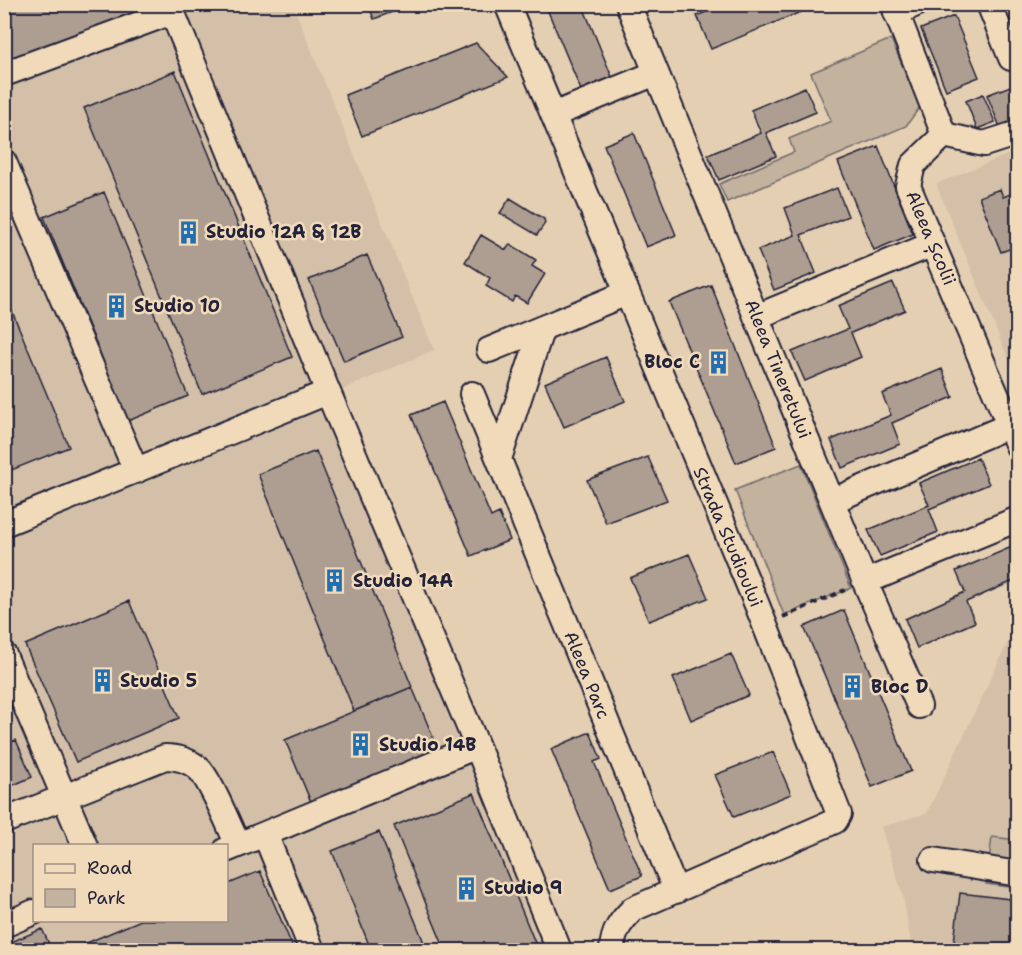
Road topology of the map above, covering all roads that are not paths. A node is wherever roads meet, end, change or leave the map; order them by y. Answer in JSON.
{"nodes":[{"id":1,"x":507,"y":4,"type":"edge"},
{"id":2,"x":989,"y":4,"type":"edge"},
{"id":3,"x":629,"y":5,"type":"edge"},
{"id":4,"x":902,"y":7,"type":"edge"},
{"id":5,"x":170,"y":8,"type":"edge"},
{"id":6,"x":1017,"y":55,"type":"edge"},
{"id":7,"x":656,"y":73,"type":"junction"},
{"id":8,"x":4,"y":74,"type":"edge"},
{"id":9,"x":553,"y":115,"type":"junction"},
{"id":10,"x":1017,"y":133,"type":"edge"},
{"id":11,"x":944,"y":135,"type":"junction"},
{"id":12,"x":4,"y":162,"type":"edge"},
{"id":13,"x":933,"y":244,"type":"junction"},
{"id":14,"x":627,"y":293,"type":"junction"},
{"id":15,"x":756,"y":317,"type":"junction"},
{"id":16,"x":542,"y":328,"type":"junction"},
{"id":17,"x":489,"y":350,"type":"dead end"},
{"id":18,"x":328,"y":392,"type":"junction"},
{"id":19,"x":472,"y":394,"type":"dead end"},
{"id":20,"x":1013,"y":436,"type":"edge"},
{"id":21,"x":499,"y":459,"type":"junction"},
{"id":22,"x":136,"y":471,"type":"junction"},
{"id":23,"x":832,"y":501,"type":"junction"},
{"id":24,"x":1017,"y":519,"type":"edge"},
{"id":25,"x":4,"y":524,"type":"edge"},
{"id":26,"x":865,"y":582,"type":"junction"},
{"id":27,"x":4,"y":655,"type":"edge"},
{"id":28,"x":919,"y":706,"type":"dead end"},
{"id":29,"x":477,"y":746,"type":"junction"},
{"id":30,"x":64,"y":796,"type":"junction"},
{"id":31,"x":4,"y":821,"type":"edge"},
{"id":32,"x":265,"y":834,"type":"junction"},
{"id":33,"x":84,"y":844,"type":"edge"},
{"id":34,"x":232,"y":848,"type":"edge"},
{"id":35,"x":933,"y":860,"type":"dead end"},
{"id":36,"x":1017,"y":874,"type":"edge"},
{"id":37,"x":676,"y":891,"type":"junction"},
{"id":38,"x":33,"y":912,"type":"edge"},
{"id":39,"x":4,"y":926,"type":"edge"},
{"id":40,"x":312,"y":951,"type":"edge"},
{"id":41,"x":559,"y":951,"type":"edge"},
{"id":42,"x":612,"y":951,"type":"edge"}],
"edges":[{"from":1,"to":9,"type":"street","name":"Strada Studioului"},
{"from":2,"to":6,"type":"street"},
{"from":3,"to":7,"type":"street","name":"Aleea Tineretului"},
{"from":4,"to":11,"type":"street"},
{"from":5,"to":8,"type":"street"},
{"from":5,"to":18,"type":"street"},
{"from":7,"to":9,"type":"street"},
{"from":7,"to":15,"type":"street","name":"Aleea Tineretului"},
{"from":9,"to":14,"type":"street","name":"Strada Studioului"},
{"from":10,"to":11,"type":"street"},
{"from":11,"to":13,"type":"street","name":"Aleea Școlii"},
{"from":12,"to":22,"type":"street"},
{"from":13,"to":15,"type":"street"},
{"from":13,"to":20,"type":"street","name":"Aleea Școlii"},
{"from":14,"to":16,"type":"street"},
{"from":14,"to":37,"type":"street","name":"Strada Studioului"},
{"from":15,"to":23,"type":"street","name":"Aleea Tineretului"},
{"from":16,"to":17,"type":"street"},
{"from":16,"to":21,"type":"street"},
{"from":18,"to":22,"type":"street"},
{"from":18,"to":29,"type":"street"},
{"from":19,"to":21,"type":"street","name":"Aleea Parc"},
{"from":20,"to":23,"type":"street"},
{"from":21,"to":37,"type":"street","name":"Aleea Parc"},
{"from":22,"to":25,"type":"street"},
{"from":23,"to":26,"type":"street","name":"Aleea Tineretului"},
{"from":24,"to":26,"type":"street"},
{"from":26,"to":28,"type":"street","name":"Aleea Tineretului"},
{"from":27,"to":30,"type":"street"},
{"from":29,"to":32,"type":"street"},
{"from":29,"to":41,"type":"street"},
{"from":30,"to":31,"type":"street"},
{"from":30,"to":33,"type":"street"},
{"from":30,"to":34,"type":"street"},
{"from":32,"to":34,"type":"street"},
{"from":32,"to":40,"type":"street"},
{"from":35,"to":36,"type":"street"},
{"from":37,"to":42,"type":"street","name":"Strada Studioului"},
{"from":38,"to":39,"type":"street"}]}
